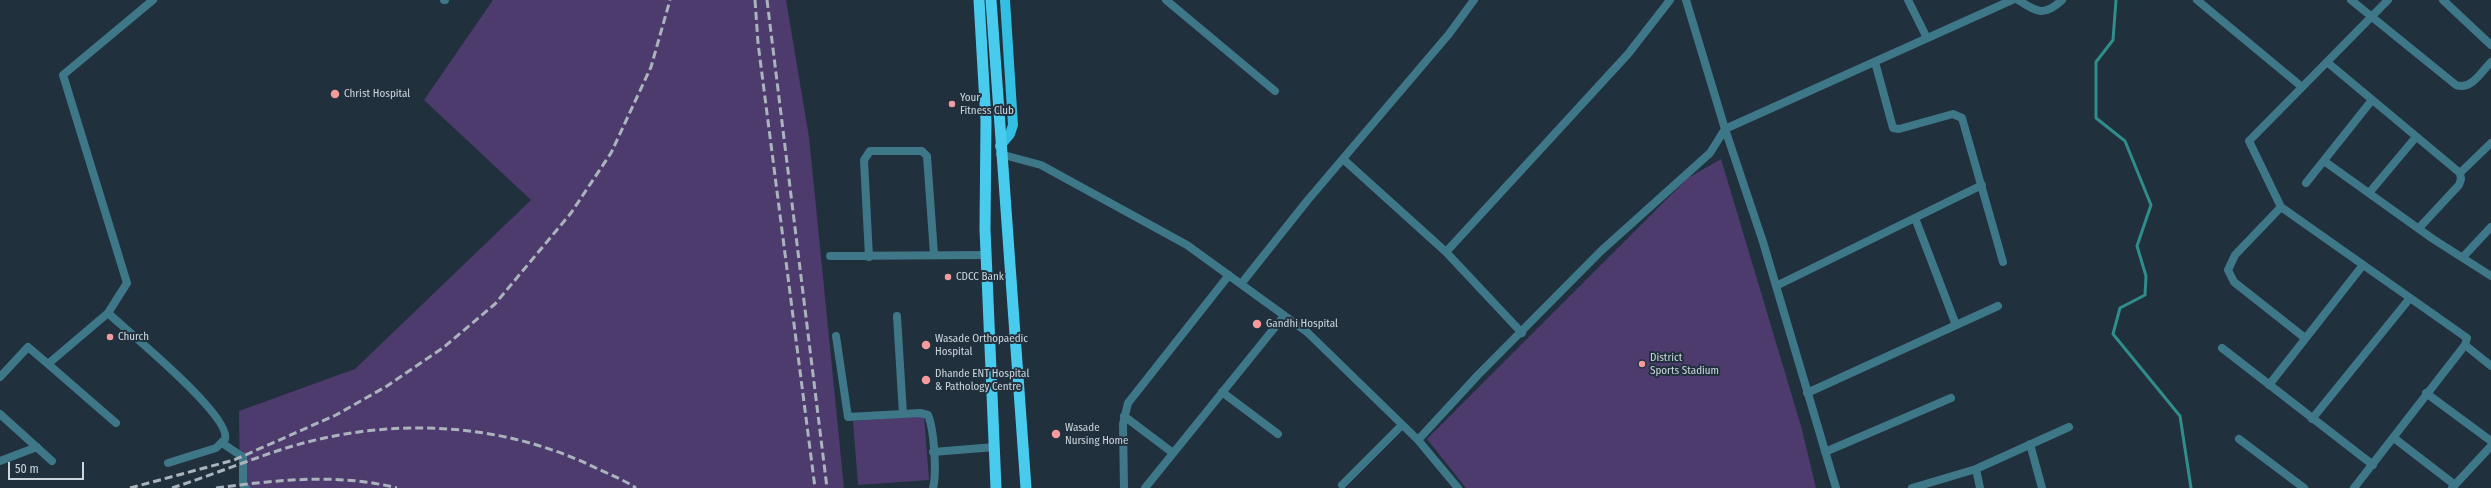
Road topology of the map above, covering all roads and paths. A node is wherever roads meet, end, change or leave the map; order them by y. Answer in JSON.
{"nodes":[{"id":1,"x":153,"y":0,"type":"edge"},
{"id":2,"x":979,"y":0,"type":"edge"},
{"id":3,"x":991,"y":0,"type":"edge"},
{"id":4,"x":1005,"y":0,"type":"edge"},
{"id":5,"x":1166,"y":0,"type":"edge"},
{"id":6,"x":1474,"y":0,"type":"edge"},
{"id":7,"x":1670,"y":0,"type":"edge"},
{"id":8,"x":1686,"y":0,"type":"edge"},
{"id":9,"x":1908,"y":0,"type":"edge"},
{"id":10,"x":2012,"y":0,"type":"edge"},
{"id":11,"x":2018,"y":0,"type":"edge"},
{"id":12,"x":2062,"y":0,"type":"edge"},
{"id":13,"x":2197,"y":0,"type":"edge"},
{"id":14,"x":2350,"y":0,"type":"edge"},
{"id":15,"x":2388,"y":0,"type":"edge"},
{"id":16,"x":2443,"y":0,"type":"edge"},
{"id":17,"x":2371,"y":17,"type":"junction"},
{"id":18,"x":1927,"y":38,"type":"junction"},
{"id":19,"x":2491,"y":45,"type":"edge"},
{"id":20,"x":1875,"y":62,"type":"junction"},
{"id":21,"x":2327,"y":62,"type":"junction"},
{"id":22,"x":2491,"y":62,"type":"edge"},
{"id":23,"x":2302,"y":87,"type":"junction"},
{"id":24,"x":1275,"y":90,"type":"dead end"},
{"id":25,"x":2372,"y":100,"type":"junction"},
{"id":26,"x":1725,"y":129,"type":"junction"},
{"id":27,"x":2416,"y":137,"type":"junction"},
{"id":28,"x":2491,"y":143,"type":"edge"},
{"id":29,"x":1000,"y":150,"type":"junction"},
{"id":30,"x":1343,"y":159,"type":"junction"},
{"id":31,"x":2324,"y":161,"type":"junction"},
{"id":32,"x":2460,"y":173,"type":"junction"},
{"id":33,"x":2306,"y":183,"type":"dead end"},
{"id":34,"x":1982,"y":185,"type":"junction"},
{"id":35,"x":2369,"y":193,"type":"junction"},
{"id":36,"x":2281,"y":207,"type":"junction"},
{"id":37,"x":1914,"y":218,"type":"junction"},
{"id":38,"x":2491,"y":227,"type":"edge"},
{"id":39,"x":2419,"y":228,"type":"junction"},
{"id":40,"x":1446,"y":252,"type":"junction"},
{"id":41,"x":934,"y":254,"type":"junction"},
{"id":42,"x":987,"y":255,"type":"junction"},
{"id":43,"x":830,"y":256,"type":"dead end"},
{"id":44,"x":869,"y":257,"type":"junction"},
{"id":45,"x":2463,"y":257,"type":"junction"},
{"id":46,"x":2003,"y":262,"type":"dead end"},
{"id":47,"x":2363,"y":265,"type":"junction"},
{"id":48,"x":1228,"y":275,"type":"junction"},
{"id":49,"x":2491,"y":276,"type":"edge"},
{"id":50,"x":1241,"y":284,"type":"junction"},
{"id":51,"x":1776,"y":286,"type":"junction"},
{"id":52,"x":2410,"y":298,"type":"junction"},
{"id":53,"x":1998,"y":306,"type":"dead end"},
{"id":54,"x":108,"y":313,"type":"junction"},
{"id":55,"x":898,"y":316,"type":"dead end"},
{"id":56,"x":1284,"y":316,"type":"junction"},
{"id":57,"x":1956,"y":325,"type":"junction"},
{"id":58,"x":1522,"y":333,"type":"junction"},
{"id":59,"x":836,"y":336,"type":"dead end"},
{"id":60,"x":2305,"y":338,"type":"junction"},
{"id":61,"x":2465,"y":345,"type":"junction"},
{"id":62,"x":2222,"y":348,"type":"dead end"},
{"id":63,"x":48,"y":364,"type":"junction"},
{"id":64,"x":2491,"y":366,"type":"edge"},
{"id":65,"x":0,"y":377,"type":"edge"},
{"id":66,"x":2269,"y":385,"type":"junction"},
{"id":67,"x":1222,"y":392,"type":"junction"},
{"id":68,"x":1807,"y":393,"type":"junction"},
{"id":69,"x":2426,"y":393,"type":"junction"},
{"id":70,"x":1951,"y":398,"type":"dead end"},
{"id":71,"x":0,"y":414,"type":"edge"},
{"id":72,"x":903,"y":414,"type":"junction"},
{"id":73,"x":1124,"y":416,"type":"junction"},
{"id":74,"x":2312,"y":419,"type":"junction"},
{"id":75,"x":116,"y":423,"type":"dead end"},
{"id":76,"x":1402,"y":425,"type":"junction"},
{"id":77,"x":2069,"y":427,"type":"dead end"},
{"id":78,"x":1278,"y":434,"type":"dead end"},
{"id":79,"x":2394,"y":438,"type":"junction"},
{"id":80,"x":2239,"y":439,"type":"dead end"},
{"id":81,"x":1418,"y":440,"type":"junction"},
{"id":82,"x":2491,"y":441,"type":"edge"},
{"id":83,"x":222,"y":443,"type":"junction"},
{"id":84,"x":2030,"y":444,"type":"junction"},
{"id":85,"x":2491,"y":446,"type":"edge"},
{"id":86,"x":37,"y":447,"type":"junction"},
{"id":87,"x":994,"y":447,"type":"junction"},
{"id":88,"x":933,"y":452,"type":"junction"},
{"id":89,"x":1825,"y":452,"type":"junction"},
{"id":90,"x":1173,"y":453,"type":"junction"},
{"id":91,"x":0,"y":461,"type":"edge"},
{"id":92,"x":52,"y":461,"type":"dead end"},
{"id":93,"x":168,"y":463,"type":"dead end"},
{"id":94,"x":2373,"y":465,"type":"junction"},
{"id":95,"x":1976,"y":469,"type":"junction"},
{"id":96,"x":1342,"y":485,"type":"dead end"},
{"id":97,"x":2357,"y":485,"type":"edge"},
{"id":98,"x":2453,"y":486,"type":"edge"},
{"id":99,"x":246,"y":488,"type":"edge"},
{"id":100,"x":933,"y":488,"type":"edge"},
{"id":101,"x":996,"y":488,"type":"edge"},
{"id":102,"x":1026,"y":488,"type":"edge"},
{"id":103,"x":1124,"y":488,"type":"edge"},
{"id":104,"x":1145,"y":488,"type":"edge"},
{"id":105,"x":1458,"y":488,"type":"edge"},
{"id":106,"x":1836,"y":488,"type":"edge"},
{"id":107,"x":1914,"y":488,"type":"edge"},
{"id":108,"x":1980,"y":488,"type":"edge"},
{"id":109,"x":2042,"y":488,"type":"edge"},
{"id":110,"x":2304,"y":488,"type":"edge"},
{"id":111,"x":2366,"y":488,"type":"edge"}],
"edges":[{"from":1,"to":54,"type":"street"},
{"from":2,"to":42,"type":"highway"},
{"from":3,"to":29,"type":"highway"},
{"from":4,"to":29,"type":"main road"},
{"from":5,"to":24,"type":"street"},
{"from":6,"to":30,"type":"street"},
{"from":7,"to":40,"type":"street"},
{"from":8,"to":26,"type":"street"},
{"from":9,"to":18,"type":"street"},
{"from":10,"to":18,"type":"street"},
{"from":11,"to":12,"type":"street"},
{"from":13,"to":23,"type":"street"},
{"from":14,"to":17,"type":"street"},
{"from":15,"to":17,"type":"street"},
{"from":16,"to":19,"type":"street"},
{"from":17,"to":21,"type":"street"},
{"from":17,"to":22,"type":"street"},
{"from":18,"to":20,"type":"street"},
{"from":20,"to":26,"type":"street"},
{"from":20,"to":34,"type":"street"},
{"from":21,"to":23,"type":"street"},
{"from":21,"to":25,"type":"street"},
{"from":23,"to":36,"type":"street"},
{"from":25,"to":27,"type":"street"},
{"from":25,"to":31,"type":"street"},
{"from":26,"to":51,"type":"street"},
{"from":26,"to":58,"type":"street"},
{"from":27,"to":32,"type":"street"},
{"from":27,"to":35,"type":"street"},
{"from":28,"to":32,"type":"street"},
{"from":29,"to":48,"type":"street"},
{"from":29,"to":102,"type":"highway"},
{"from":30,"to":40,"type":"street"},
{"from":30,"to":50,"type":"street"},
{"from":31,"to":33,"type":"street"},
{"from":31,"to":35,"type":"street"},
{"from":32,"to":39,"type":"street"},
{"from":34,"to":37,"type":"street"},
{"from":34,"to":46,"type":"street"},
{"from":35,"to":39,"type":"street"},
{"from":36,"to":47,"type":"street"},
{"from":36,"to":60,"type":"street"},
{"from":37,"to":51,"type":"street"},
{"from":37,"to":57,"type":"street"},
{"from":38,"to":45,"type":"street"},
{"from":39,"to":45,"type":"street"},
{"from":40,"to":58,"type":"street"},
{"from":41,"to":42,"type":"street"},
{"from":41,"to":44,"type":"street"},
{"from":41,"to":44,"type":"street"},
{"from":42,"to":87,"type":"highway"},
{"from":43,"to":44,"type":"street"},
{"from":45,"to":49,"type":"street"},
{"from":47,"to":52,"type":"street"},
{"from":47,"to":60,"type":"street"},
{"from":48,"to":50,"type":"street"},
{"from":48,"to":73,"type":"street"},
{"from":50,"to":56,"type":"street"},
{"from":51,"to":68,"type":"street"},
{"from":52,"to":61,"type":"street"},
{"from":52,"to":74,"type":"street"},
{"from":53,"to":57,"type":"street"},
{"from":54,"to":63,"type":"street"},
{"from":54,"to":83,"type":"street"},
{"from":55,"to":72,"type":"street"},
{"from":56,"to":67,"type":"street"},
{"from":56,"to":76,"type":"street"},
{"from":57,"to":68,"type":"street"},
{"from":58,"to":81,"type":"street"},
{"from":59,"to":72,"type":"street"},
{"from":60,"to":66,"type":"street"},
{"from":61,"to":64,"type":"street"},
{"from":61,"to":69,"type":"street"},
{"from":62,"to":66,"type":"street"},
{"from":63,"to":65,"type":"street"},
{"from":63,"to":75,"type":"street"},
{"from":66,"to":74,"type":"street"},
{"from":67,"to":78,"type":"street"},
{"from":67,"to":90,"type":"street"},
{"from":68,"to":89,"type":"street"},
{"from":69,"to":79,"type":"street"},
{"from":69,"to":82,"type":"street"},
{"from":70,"to":89,"type":"street"},
{"from":71,"to":86,"type":"street"},
{"from":72,"to":88,"type":"street"},
{"from":73,"to":90,"type":"street"},
{"from":73,"to":103,"type":"street"},
{"from":74,"to":94,"type":"street"},
{"from":76,"to":81,"type":"street"},
{"from":76,"to":96,"type":"street"},
{"from":77,"to":84,"type":"street"},
{"from":79,"to":94,"type":"street"},
{"from":79,"to":98,"type":"street"},
{"from":80,"to":110,"type":"street"},
{"from":81,"to":105,"type":"street"},
{"from":83,"to":93,"type":"street"},
{"from":83,"to":99,"type":"street"},
{"from":84,"to":95,"type":"street"},
{"from":84,"to":109,"type":"street"},
{"from":85,"to":98,"type":"street"},
{"from":86,"to":91,"type":"street"},
{"from":86,"to":92,"type":"street"},
{"from":87,"to":88,"type":"street"},
{"from":87,"to":101,"type":"highway"},
{"from":88,"to":100,"type":"street"},
{"from":89,"to":106,"type":"street"},
{"from":90,"to":104,"type":"street"},
{"from":94,"to":97,"type":"street"},
{"from":95,"to":107,"type":"street"},
{"from":95,"to":108,"type":"street"},
{"from":97,"to":111,"type":"street"}]}
